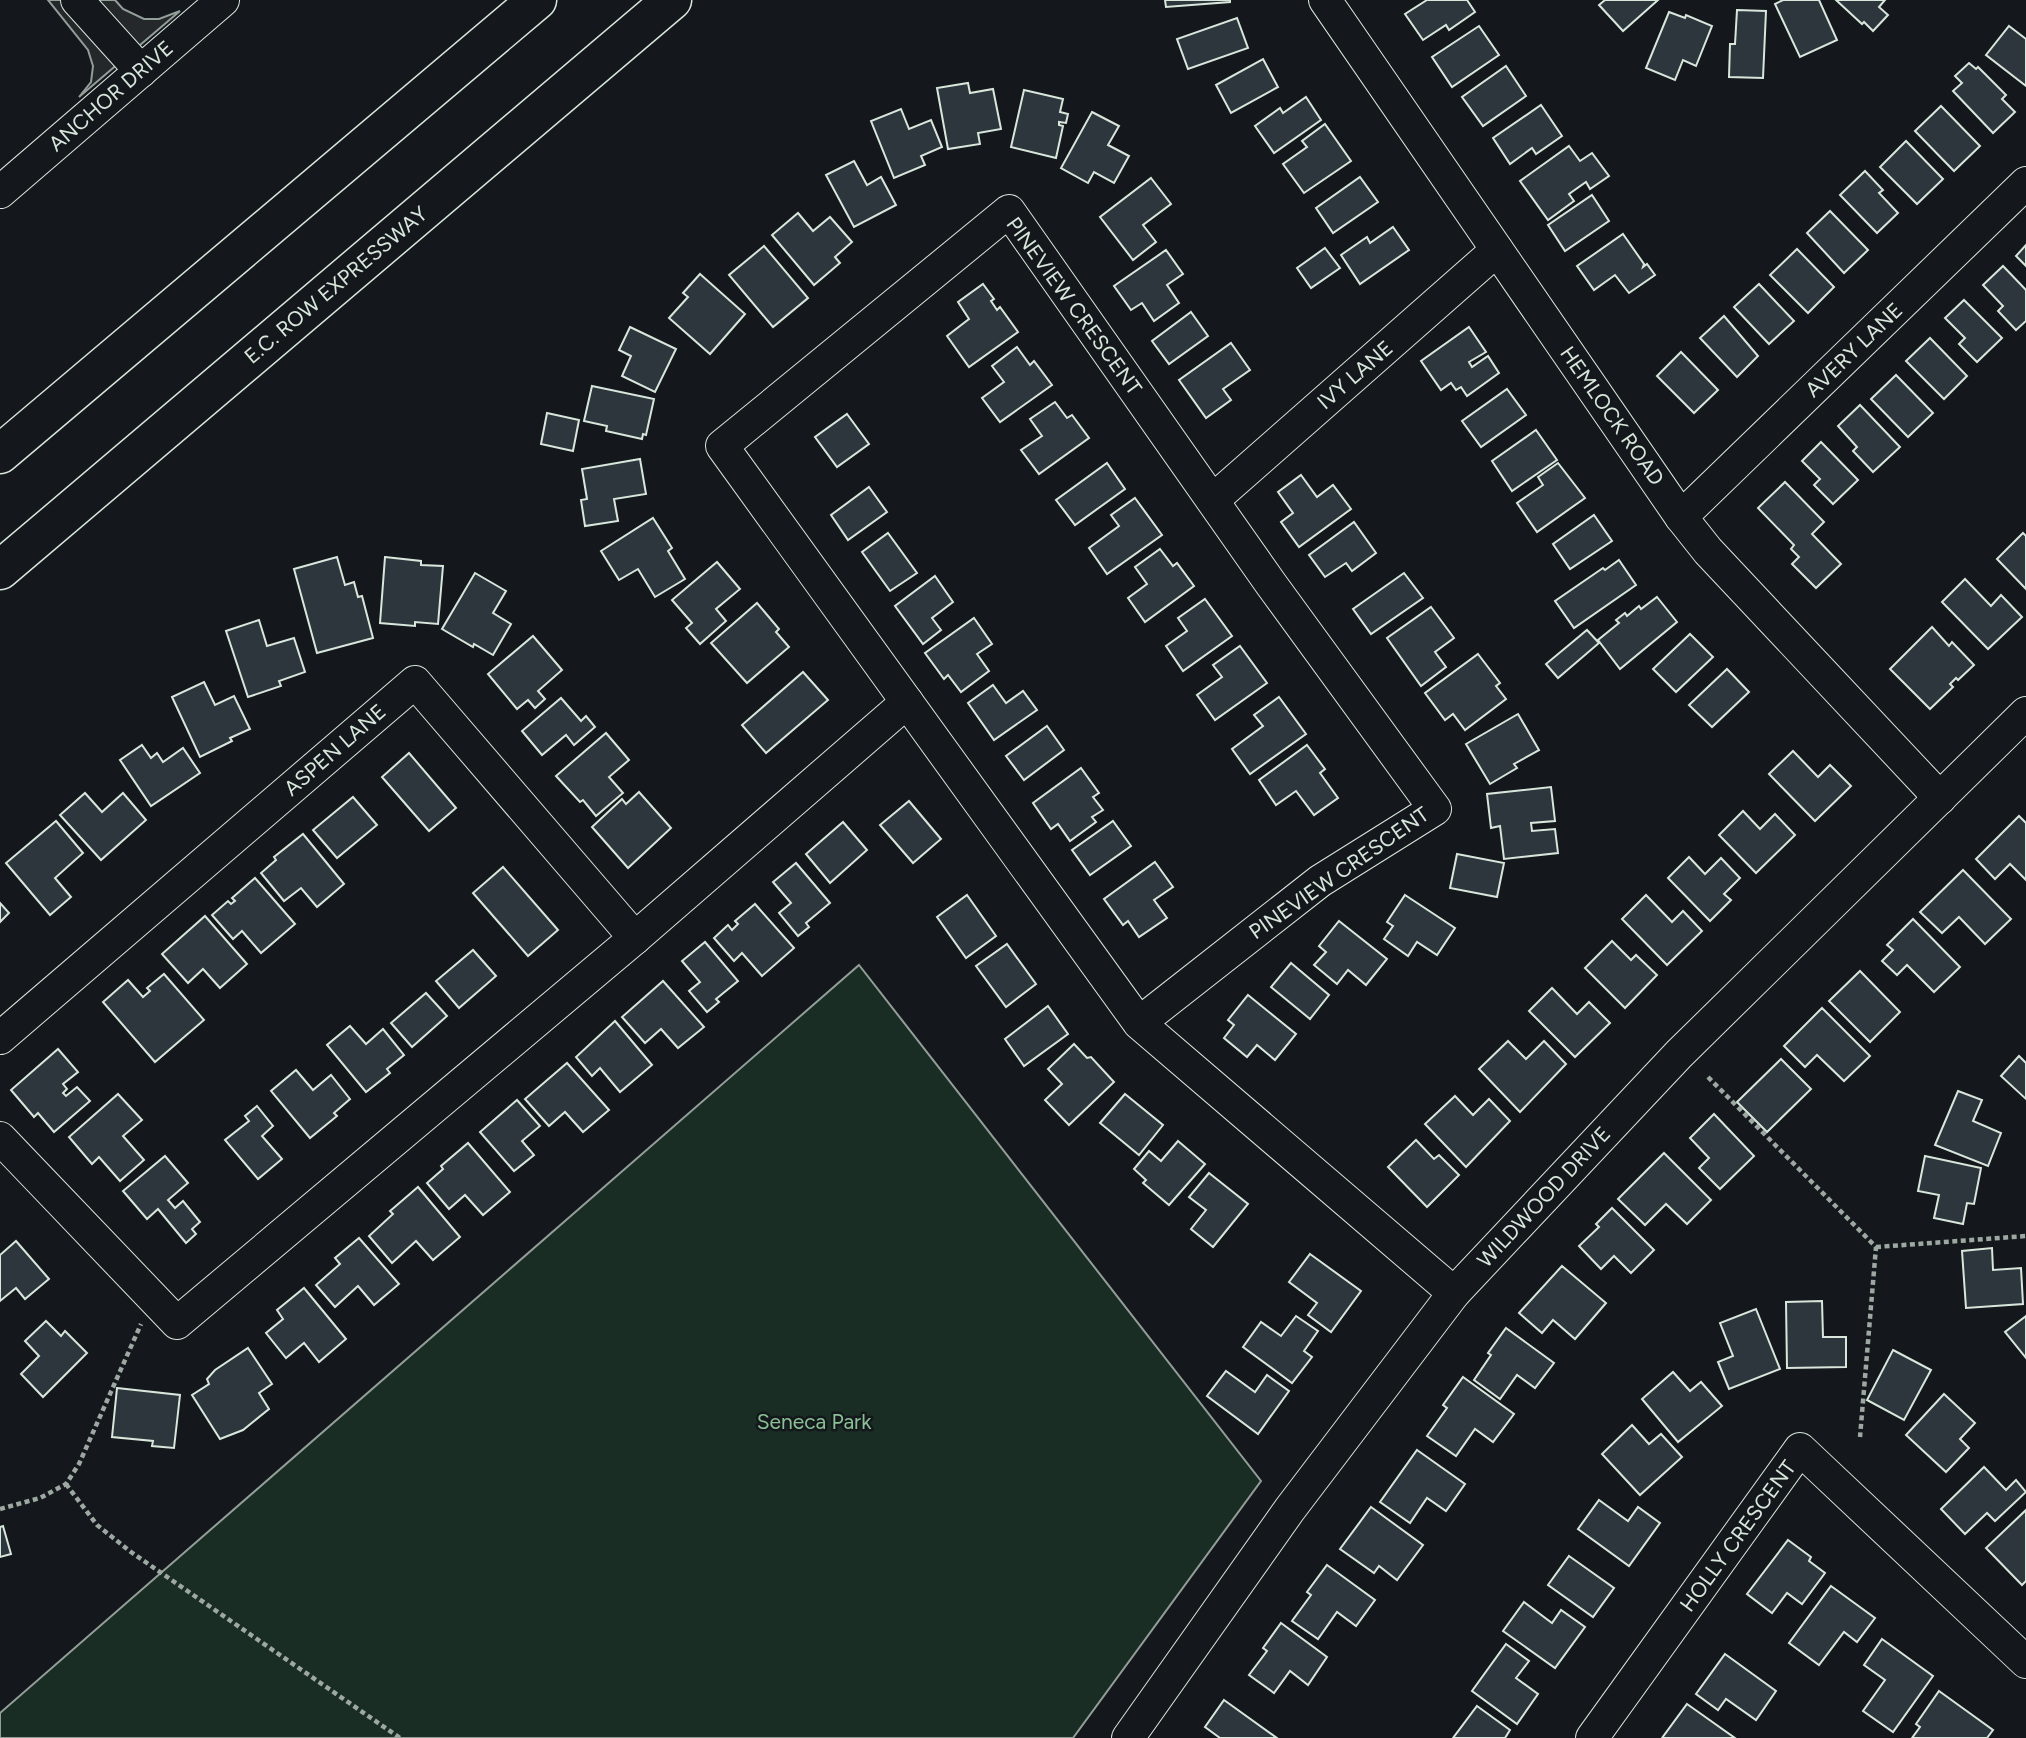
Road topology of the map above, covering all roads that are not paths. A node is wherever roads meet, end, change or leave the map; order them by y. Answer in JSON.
{"nodes":[{"id":1,"x":77,"y":0,"type":"edge"},
{"id":2,"x":223,"y":0,"type":"edge"},
{"id":3,"x":537,"y":0,"type":"edge"},
{"id":4,"x":673,"y":0,"type":"edge"},
{"id":5,"x":1325,"y":0,"type":"edge"},
{"id":6,"x":141,"y":71,"type":"junction"},
{"id":7,"x":2026,"y":183,"type":"edge"},
{"id":8,"x":0,"y":192,"type":"edge"},
{"id":9,"x":1497,"y":250,"type":"junction"},
{"id":10,"x":0,"y":454,"type":"edge"},
{"id":11,"x":1213,"y":500,"type":"junction"},
{"id":12,"x":1681,"y":517,"type":"junction"},
{"id":13,"x":0,"y":570,"type":"edge"},
{"id":14,"x":907,"y":702,"type":"junction"},
{"id":15,"x":2026,"y":713,"type":"edge"},
{"id":16,"x":1940,"y":798,"type":"junction"},
{"id":17,"x":635,"y":938,"type":"junction"},
{"id":18,"x":1139,"y":1023,"type":"junction"},
{"id":19,"x":0,"y":1038,"type":"edge"},
{"id":20,"x":0,"y":1138,"type":"edge"},
{"id":21,"x":1454,"y":1293,"type":"junction"},
{"id":22,"x":2026,"y":1662,"type":"edge"},
{"id":23,"x":1133,"y":1736,"type":"edge"},
{"id":24,"x":1592,"y":1738,"type":"edge"}],
"edges":[{"from":1,"to":6,"type":"street"},
{"from":2,"to":6,"type":"street","name":"ANCHOR DRIVE"},
{"from":3,"to":10,"type":"highway"},
{"from":4,"to":13,"type":"highway","name":"E.C. ROW EXPRESSWAY"},
{"from":5,"to":9,"type":"street","name":"HEMLOCK ROAD"},
{"from":6,"to":8,"type":"street","name":"ANCHOR DRIVE"},
{"from":7,"to":12,"type":"street","name":"AVERY LANE"},
{"from":9,"to":11,"type":"street","name":"IVY LANE"},
{"from":9,"to":12,"type":"street","name":"HEMLOCK ROAD"},
{"from":11,"to":14,"type":"street","name":"PINEVIEW CRESCENT"},
{"from":11,"to":18,"type":"street","name":"PINEVIEW CRESCENT"},
{"from":12,"to":16,"type":"street","name":"HEMLOCK ROAD"},
{"from":14,"to":17,"type":"street"},
{"from":14,"to":18,"type":"street","name":"PINEVIEW CRESCENT"},
{"from":15,"to":16,"type":"street","name":"WILDWOOD DRIVE"},
{"from":16,"to":21,"type":"street","name":"WILDWOOD DRIVE"},
{"from":17,"to":19,"type":"street","name":"ASPEN LANE"},
{"from":17,"to":20,"type":"street"},
{"from":18,"to":21,"type":"street","name":"PINEVIEW CRESCENT"},
{"from":21,"to":23,"type":"street","name":"WILDWOOD DRIVE"},
{"from":22,"to":24,"type":"street","name":"HOLLY CRESCENT"}]}
